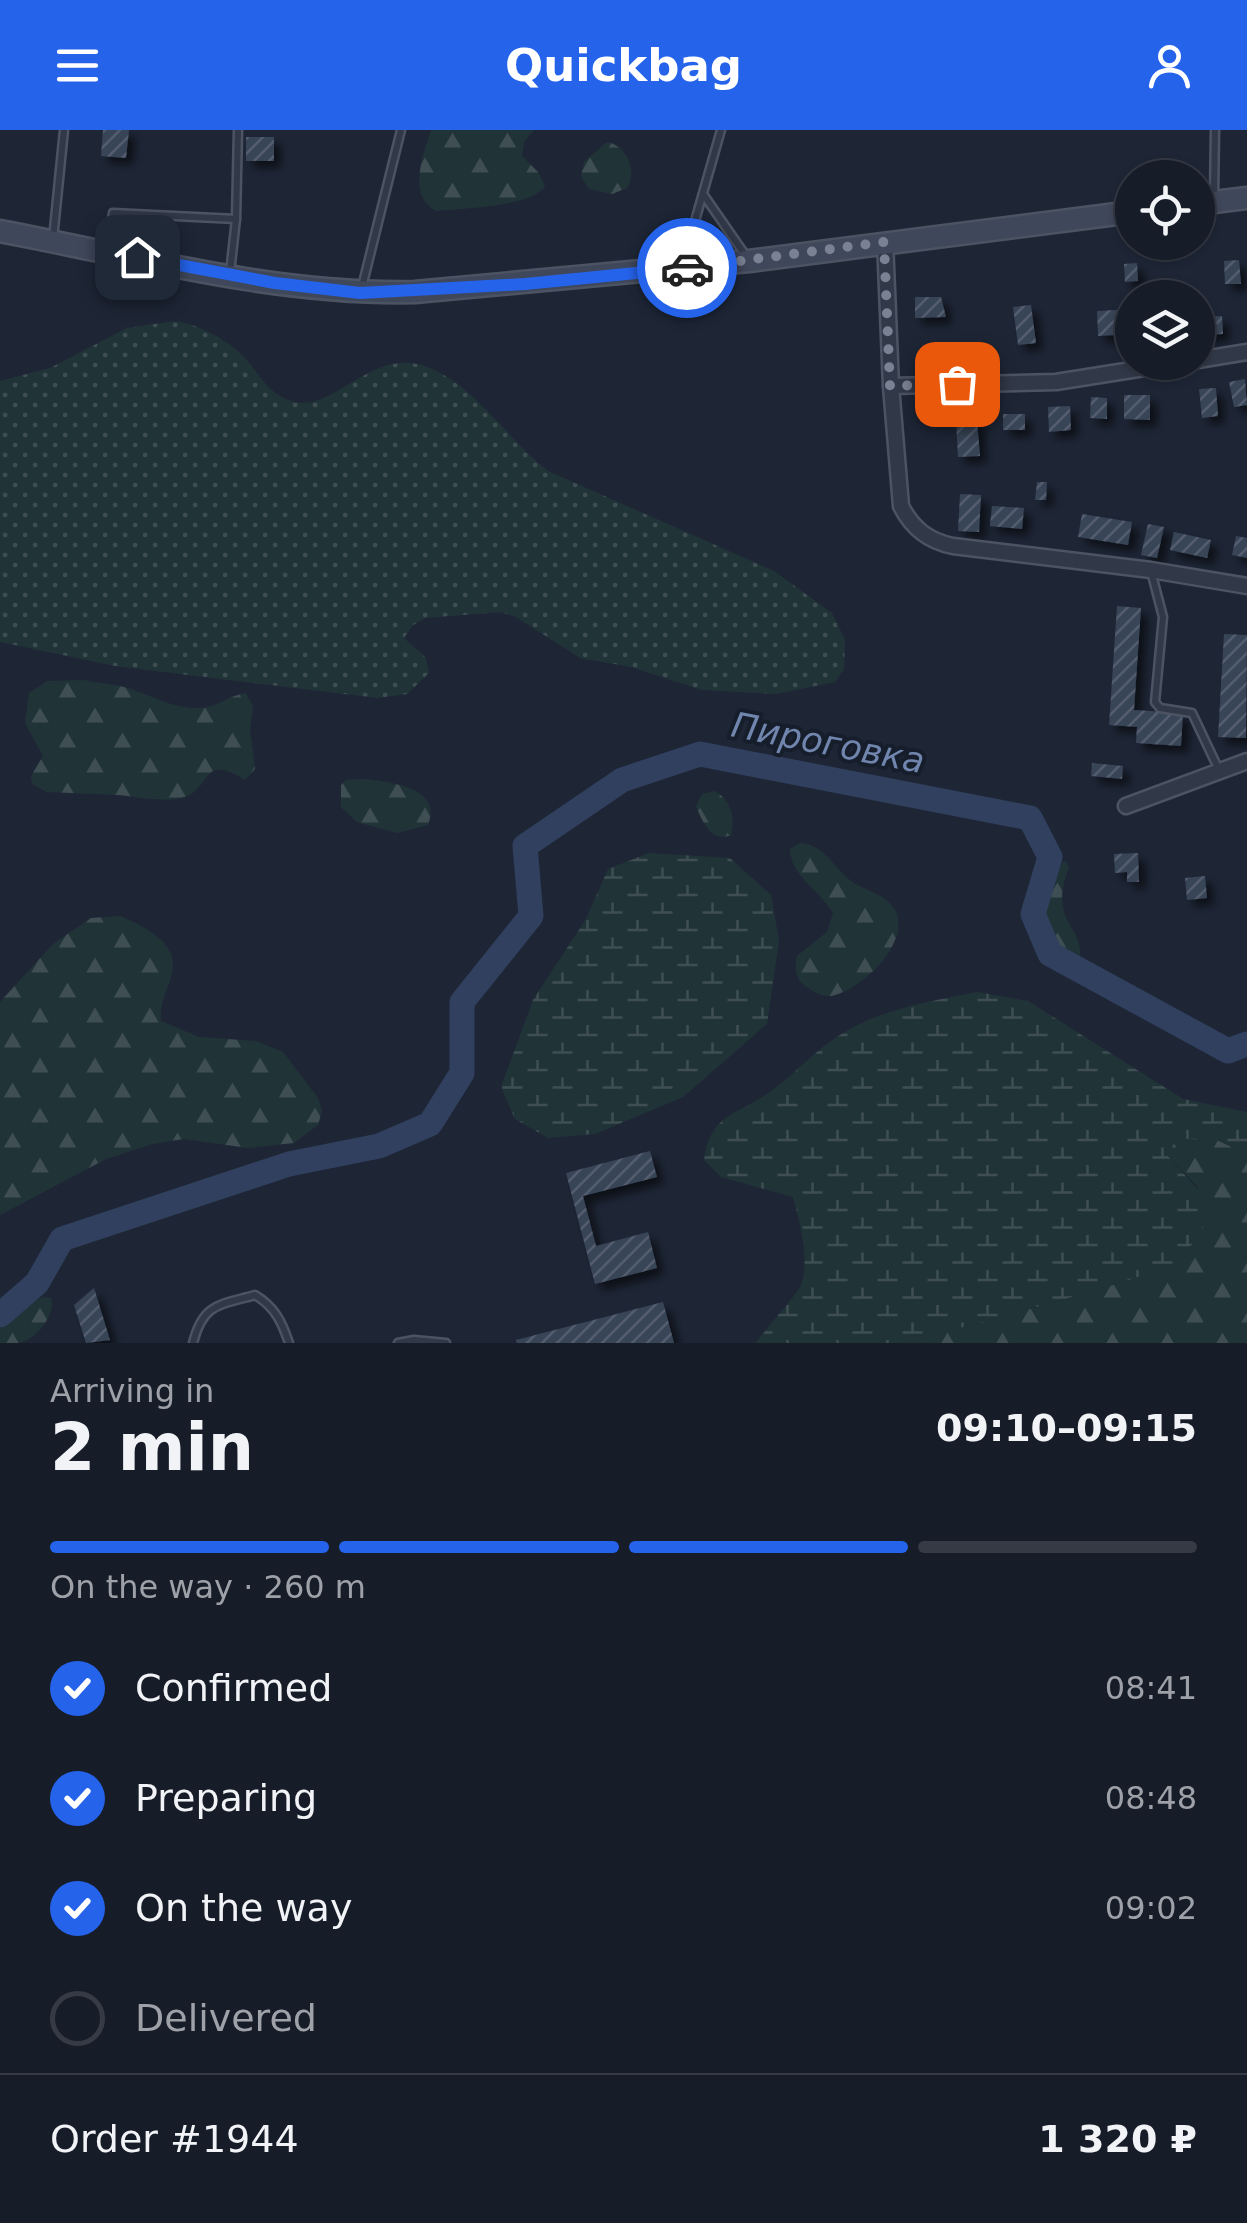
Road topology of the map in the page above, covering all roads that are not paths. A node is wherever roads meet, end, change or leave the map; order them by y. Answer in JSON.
{"nodes":[{"id":1,"x":64,"y":130,"type":"edge"},
{"id":2,"x":238,"y":130,"type":"edge"},
{"id":3,"x":401,"y":130,"type":"edge"},
{"id":4,"x":721,"y":130,"type":"edge"},
{"id":5,"x":1215,"y":130,"type":"edge"},
{"id":6,"x":1211,"y":160,"type":"edge"},
{"id":7,"x":703,"y":194,"type":"junction"},
{"id":8,"x":1247,"y":198,"type":"edge"},
{"id":9,"x":1215,"y":202,"type":"edge"},
{"id":10,"x":1115,"y":214,"type":"edge"},
{"id":11,"x":236,"y":219,"type":"junction"},
{"id":12,"x":0,"y":230,"type":"edge"},
{"id":13,"x":53,"y":241,"type":"junction"},
{"id":14,"x":884,"y":242,"type":"junction"},
{"id":15,"x":106,"y":250,"type":"junction"},
{"id":16,"x":749,"y":261,"type":"junction"},
{"id":17,"x":682,"y":268,"type":"junction"},
{"id":18,"x":230,"y":276,"type":"junction"},
{"id":19,"x":360,"y":293,"type":"junction"},
{"id":20,"x":1247,"y":352,"type":"edge"},
{"id":21,"x":1215,"y":357,"type":"edge"},
{"id":22,"x":1115,"y":373,"type":"edge"},
{"id":23,"x":890,"y":386,"type":"junction"},
{"id":24,"x":1151,"y":570,"type":"junction"},
{"id":25,"x":1247,"y":586,"type":"edge"},
{"id":26,"x":1247,"y":760,"type":"edge"},
{"id":27,"x":1219,"y":771,"type":"junction"},
{"id":28,"x":1126,"y":806,"type":"dead end"},
{"id":29,"x":193,"y":1343,"type":"edge"},
{"id":30,"x":289,"y":1343,"type":"edge"},
{"id":31,"x":398,"y":1343,"type":"edge"},
{"id":32,"x":446,"y":1343,"type":"edge"}],
"edges":[{"from":1,"to":13,"type":"lane"},
{"from":2,"to":11,"type":"lane"},
{"from":3,"to":19,"type":"lane"},
{"from":4,"to":7,"type":"lane"},
{"from":5,"to":6,"type":"lane"},
{"from":7,"to":16,"type":"lane"},
{"from":7,"to":17,"type":"lane"},
{"from":8,"to":9,"type":"main road"},
{"from":10,"to":14,"type":"main road"},
{"from":11,"to":15,"type":"lane"},
{"from":11,"to":18,"type":"lane"},
{"from":12,"to":13,"type":"main road"},
{"from":13,"to":15,"type":"main road"},
{"from":14,"to":16,"type":"main road"},
{"from":14,"to":23,"type":"street"},
{"from":15,"to":18,"type":"main road"},
{"from":16,"to":17,"type":"main road"},
{"from":17,"to":19,"type":"main road"},
{"from":18,"to":19,"type":"main road"},
{"from":20,"to":21,"type":"street"},
{"from":22,"to":23,"type":"street"},
{"from":23,"to":24,"type":"street"},
{"from":24,"to":25,"type":"street"},
{"from":24,"to":27,"type":"lane"},
{"from":26,"to":27,"type":"street"},
{"from":27,"to":28,"type":"street"},
{"from":29,"to":30,"type":"lane"},
{"from":31,"to":32,"type":"lane"}]}
